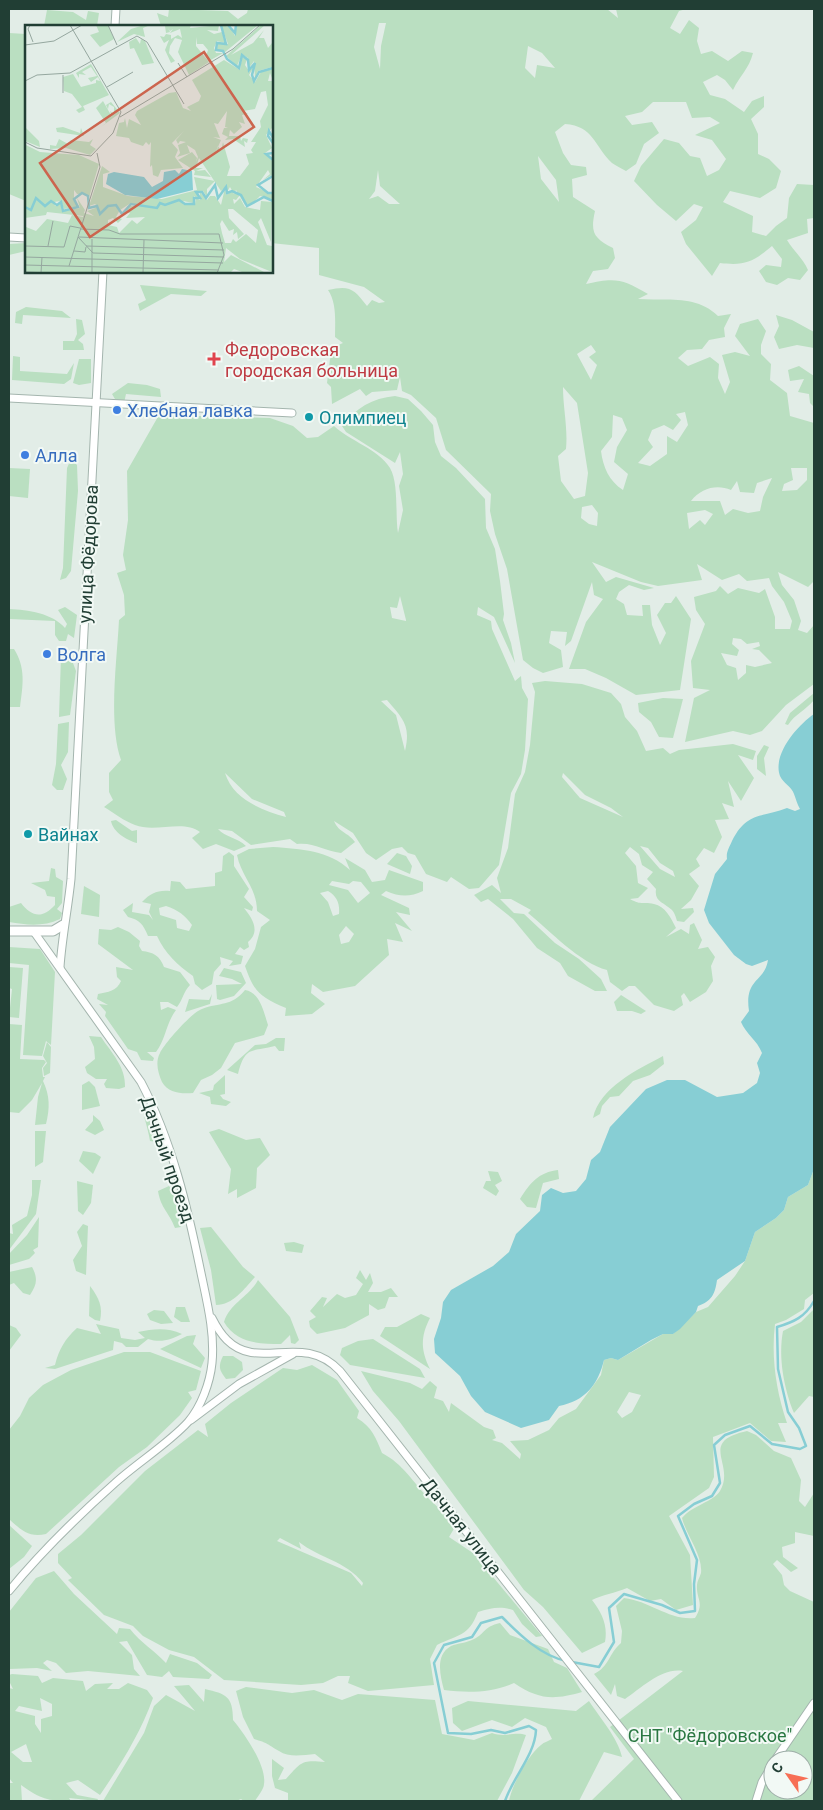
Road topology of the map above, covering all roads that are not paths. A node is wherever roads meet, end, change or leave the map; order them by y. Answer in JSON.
{"nodes":[{"id":1,"x":116,"y":9,"type":"edge"},
{"id":2,"x":116,"y":25,"type":"edge"},
{"id":3,"x":9,"y":237,"type":"edge"},
{"id":4,"x":25,"y":238,"type":"edge"},
{"id":5,"x":103,"y":272,"type":"edge"},
{"id":6,"x":9,"y":398,"type":"edge"},
{"id":7,"x":96,"y":403,"type":"junction"},
{"id":8,"x":292,"y":414,"type":"dead end"},
{"id":9,"x":64,"y":925,"type":"junction"},
{"id":10,"x":9,"y":931,"type":"edge"},
{"id":11,"x":34,"y":932,"type":"junction"},
{"id":12,"x":60,"y":968,"type":"junction"},
{"id":13,"x":210,"y":1316,"type":"junction"},
{"id":14,"x":295,"y":1352,"type":"junction"},
{"id":15,"x":188,"y":1422,"type":"junction"},
{"id":16,"x":9,"y":1591,"type":"edge"},
{"id":17,"x":814,"y":1703,"type":"edge"},
{"id":18,"x":783,"y":1750,"type":"edge"},
{"id":19,"x":763,"y":1780,"type":"edge"},
{"id":20,"x":678,"y":1801,"type":"edge"},
{"id":21,"x":756,"y":1801,"type":"edge"}],
"edges":[{"from":1,"to":2,"type":"street"},
{"from":3,"to":4,"type":"street"},
{"from":5,"to":7,"type":"street","name":"улица Фёдорова"},
{"from":6,"to":7,"type":"street"},
{"from":7,"to":8,"type":"street"},
{"from":7,"to":9,"type":"street","name":"улица Фёдорова"},
{"from":9,"to":11,"type":"street"},
{"from":9,"to":12,"type":"street","name":"улица Фёдорова"},
{"from":10,"to":11,"type":"street"},
{"from":11,"to":12,"type":"street","name":"Дачный проезд"},
{"from":12,"to":13,"type":"street","name":"Дачный проезд"},
{"from":13,"to":14,"type":"street","name":"Дачная улица"},
{"from":13,"to":15,"type":"street","name":"Дачный проезд"},
{"from":14,"to":15,"type":"street"},
{"from":14,"to":20,"type":"street","name":"Дачная улица"},
{"from":15,"to":16,"type":"street"},
{"from":17,"to":18,"type":"street"},
{"from":19,"to":21,"type":"street"}]}
